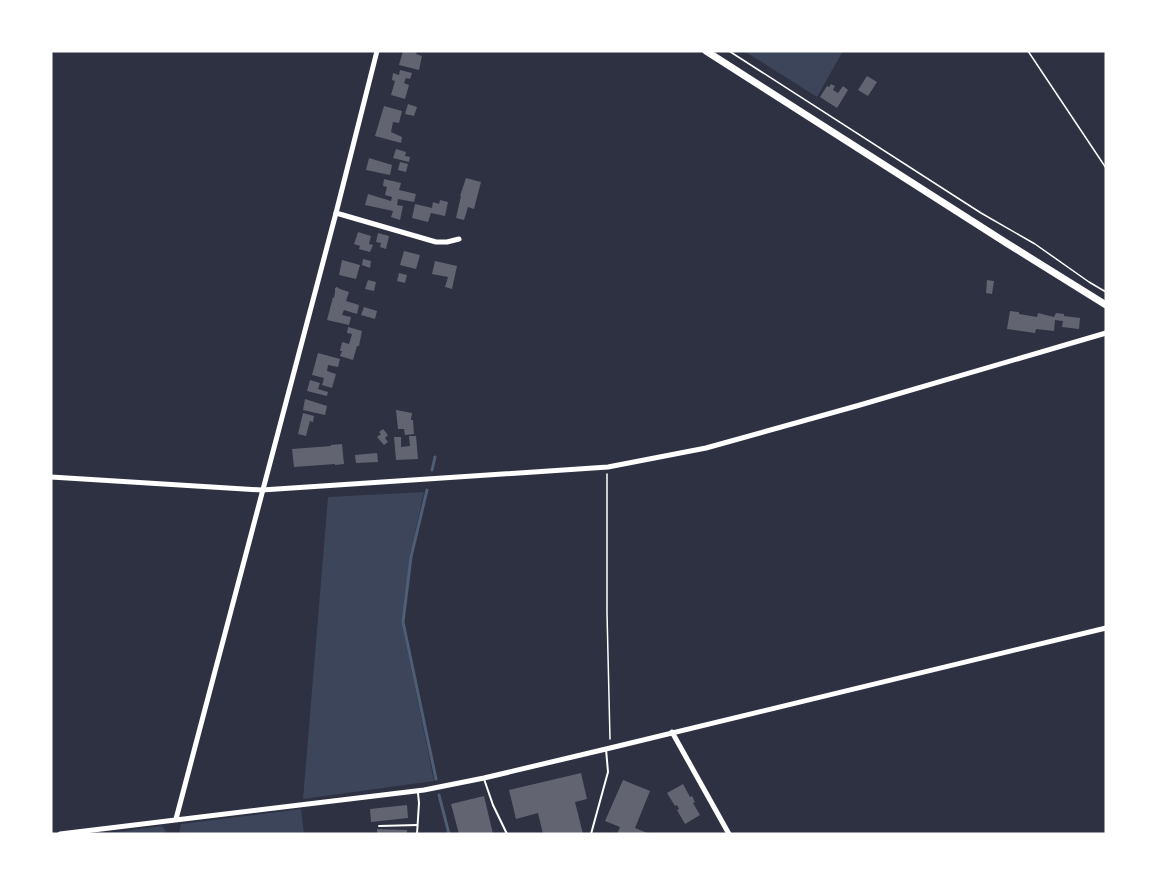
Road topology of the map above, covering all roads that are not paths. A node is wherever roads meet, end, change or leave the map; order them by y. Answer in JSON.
{"nodes":[{"id":1,"x":377,"y":51,"type":"edge"},
{"id":2,"x":706,"y":51,"type":"edge"},
{"id":3,"x":336,"y":213,"type":"junction"},
{"id":4,"x":459,"y":238,"type":"dead end"},
{"id":5,"x":1106,"y":304,"type":"edge"},
{"id":6,"x":1106,"y":335,"type":"edge"},
{"id":7,"x":51,"y":477,"type":"edge"},
{"id":8,"x":262,"y":490,"type":"junction"},
{"id":9,"x":1106,"y":628,"type":"edge"},
{"id":10,"x":672,"y":732,"type":"junction"},
{"id":11,"x":608,"y":748,"type":"junction"},
{"id":12,"x":484,"y":778,"type":"junction"},
{"id":13,"x":417,"y":790,"type":"junction"},
{"id":14,"x":176,"y":819,"type":"junction"},
{"id":15,"x":417,"y":825,"type":"junction"},
{"id":16,"x":379,"y":826,"type":"dead end"},
{"id":17,"x":60,"y":834,"type":"edge"},
{"id":18,"x":417,"y":834,"type":"edge"},
{"id":19,"x":507,"y":834,"type":"edge"},
{"id":20,"x":591,"y":834,"type":"edge"},
{"id":21,"x":729,"y":834,"type":"edge"}],
"edges":[{"from":1,"to":3,"type":"street"},
{"from":2,"to":5,"type":"main road"},
{"from":3,"to":4,"type":"street"},
{"from":3,"to":8,"type":"street"},
{"from":6,"to":8,"type":"street"},
{"from":7,"to":8,"type":"street"},
{"from":8,"to":14,"type":"street"},
{"from":9,"to":10,"type":"street"},
{"from":10,"to":11,"type":"street"},
{"from":10,"to":21,"type":"street"},
{"from":11,"to":12,"type":"street"},
{"from":11,"to":20,"type":"lane"},
{"from":12,"to":13,"type":"street"},
{"from":12,"to":19,"type":"lane"},
{"from":13,"to":14,"type":"street"},
{"from":13,"to":15,"type":"lane"},
{"from":14,"to":17,"type":"street"},
{"from":15,"to":16,"type":"lane"},
{"from":15,"to":18,"type":"lane"}]}
